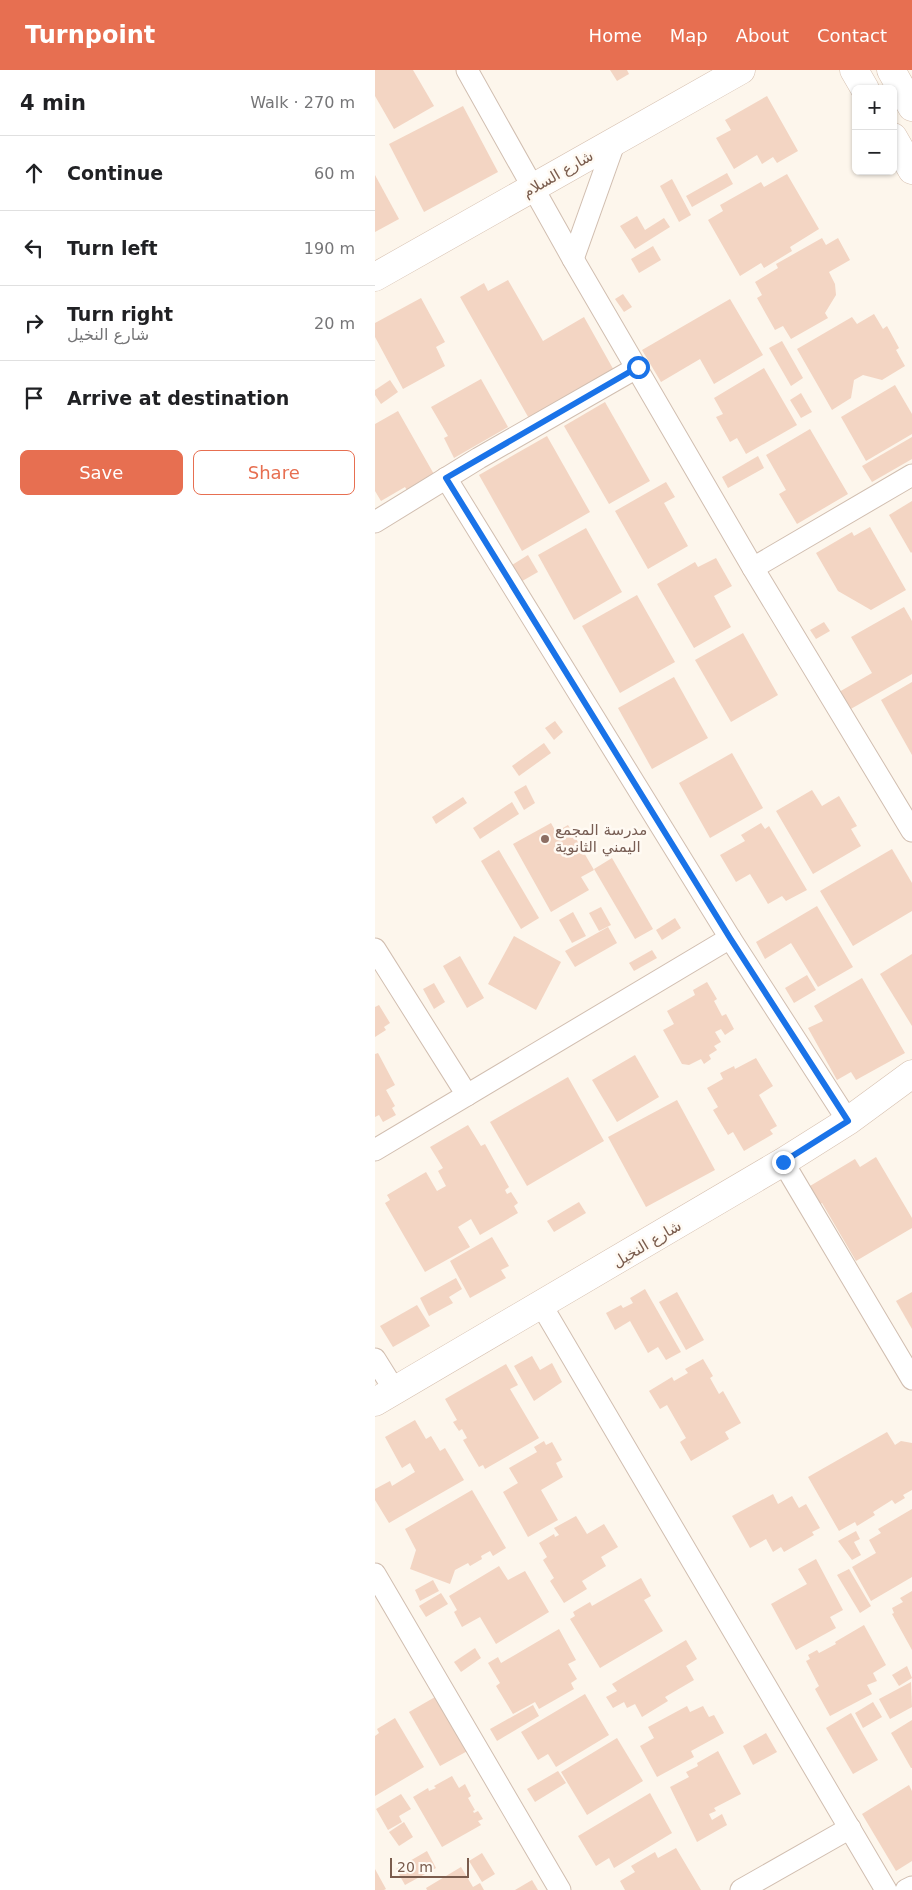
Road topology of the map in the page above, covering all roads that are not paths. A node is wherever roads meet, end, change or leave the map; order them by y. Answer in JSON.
{"nodes":[{"id":1,"x":467,"y":70,"type":"edge"},
{"id":2,"x":741,"y":70,"type":"edge"},
{"id":3,"x":854,"y":70,"type":"edge"},
{"id":4,"x":891,"y":70,"type":"edge"},
{"id":5,"x":863,"y":85,"type":"edge"},
{"id":6,"x":912,"y":107,"type":"edge"},
{"id":7,"x":615,"y":141,"type":"junction"},
{"id":8,"x":897,"y":144,"type":"edge"},
{"id":9,"x":912,"y":170,"type":"edge"},
{"id":10,"x":535,"y":187,"type":"junction"},
{"id":11,"x":573,"y":259,"type":"junction"},
{"id":12,"x":375,"y":277,"type":"edge"},
{"id":13,"x":638,"y":367,"type":"junction"},
{"id":14,"x":912,"y":474,"type":"edge"},
{"id":15,"x":446,"y":478,"type":"junction"},
{"id":16,"x":375,"y":522,"type":"edge"},
{"id":17,"x":753,"y":568,"type":"junction"},
{"id":18,"x":912,"y":831,"type":"edge"},
{"id":19,"x":730,"y":938,"type":"junction"},
{"id":20,"x":375,"y":949,"type":"edge"},
{"id":21,"x":912,"y":1074,"type":"edge"},
{"id":22,"x":467,"y":1095,"type":"junction"},
{"id":23,"x":848,"y":1121,"type":"junction"},
{"id":24,"x":375,"y":1150,"type":"edge"},
{"id":25,"x":783,"y":1162,"type":"junction"},
{"id":26,"x":542,"y":1306,"type":"junction"},
{"id":27,"x":375,"y":1358,"type":"edge"},
{"id":28,"x":912,"y":1379,"type":"edge"},
{"id":29,"x":385,"y":1397,"type":"edge"},
{"id":30,"x":375,"y":1574,"type":"edge"},
{"id":31,"x":850,"y":1828,"type":"junction"},
{"id":32,"x":912,"y":1887,"type":"edge"},
{"id":33,"x":560,"y":1890,"type":"edge"},
{"id":34,"x":741,"y":1890,"type":"edge"},
{"id":35,"x":886,"y":1890,"type":"edge"},
{"id":36,"x":906,"y":1890,"type":"edge"}],
"edges":[{"from":1,"to":10,"type":"street"},
{"from":2,"to":7,"type":"street","name":"شارع السلام"},
{"from":3,"to":5,"type":"street"},
{"from":4,"to":6,"type":"street"},
{"from":7,"to":10,"type":"street","name":"شارع السلام"},
{"from":7,"to":11,"type":"street"},
{"from":8,"to":9,"type":"street"},
{"from":10,"to":11,"type":"street"},
{"from":10,"to":12,"type":"street","name":"شارع السلام"},
{"from":11,"to":13,"type":"street"},
{"from":13,"to":15,"type":"street"},
{"from":13,"to":17,"type":"street"},
{"from":14,"to":17,"type":"street"},
{"from":15,"to":16,"type":"street"},
{"from":15,"to":19,"type":"street"},
{"from":17,"to":18,"type":"street"},
{"from":19,"to":22,"type":"street"},
{"from":19,"to":23,"type":"street"},
{"from":20,"to":22,"type":"street"},
{"from":21,"to":23,"type":"street","name":"شارع النخيل"},
{"from":22,"to":24,"type":"street"},
{"from":23,"to":25,"type":"street","name":"شارع النخيل"},
{"from":25,"to":26,"type":"street","name":"شارع النخيل"},
{"from":25,"to":28,"type":"street"},
{"from":26,"to":29,"type":"street","name":"شارع النخيل"},
{"from":26,"to":31,"type":"street"},
{"from":27,"to":29,"type":"street"},
{"from":30,"to":33,"type":"street"},
{"from":31,"to":34,"type":"street"},
{"from":31,"to":35,"type":"street"},
{"from":32,"to":36,"type":"street"}]}
